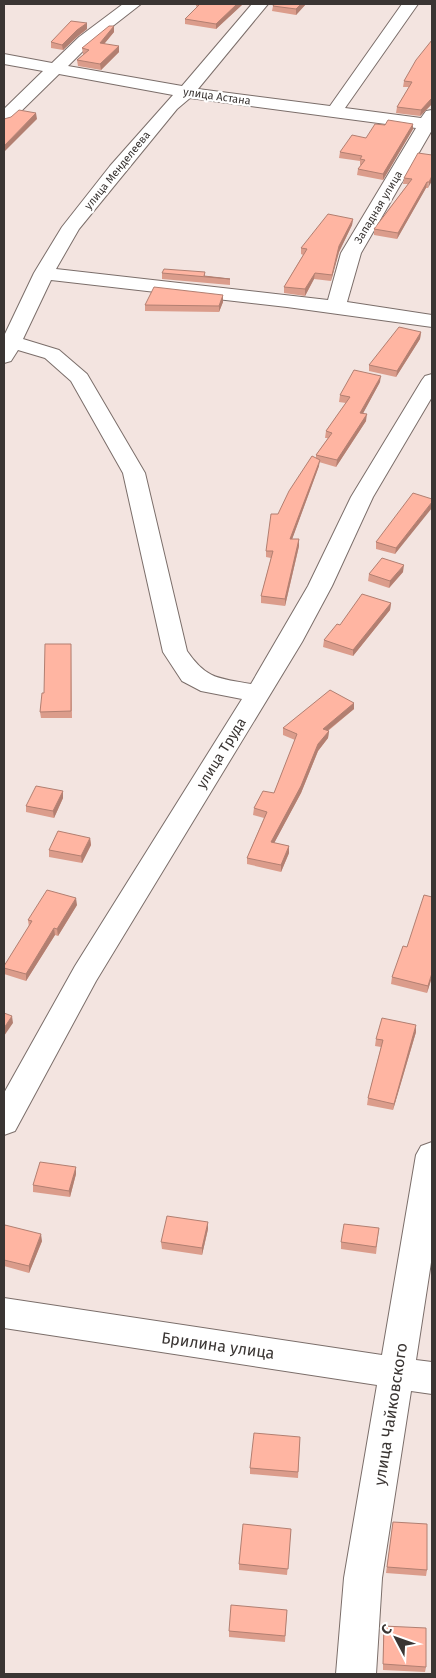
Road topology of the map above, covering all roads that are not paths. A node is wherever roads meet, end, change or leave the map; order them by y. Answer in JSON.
{"nodes":[{"id":1,"x":133,"y":4,"type":"edge"},
{"id":2,"x":260,"y":4,"type":"edge"},
{"id":3,"x":410,"y":4,"type":"edge"},
{"id":4,"x":4,"y":59,"type":"edge"},
{"id":5,"x":57,"y":70,"type":"junction"},
{"id":6,"x":186,"y":92,"type":"junction"},
{"id":7,"x":334,"y":112,"type":"junction"},
{"id":8,"x":4,"y":118,"type":"edge"},
{"id":9,"x":431,"y":121,"type":"edge"},
{"id":10,"x":44,"y":273,"type":"junction"},
{"id":11,"x":336,"y":306,"type":"junction"},
{"id":12,"x":432,"y":321,"type":"edge"},
{"id":13,"x":8,"y":350,"type":"edge"},
{"id":14,"x":432,"y":380,"type":"edge"},
{"id":15,"x":258,"y":694,"type":"junction"},
{"id":16,"x":4,"y":1122,"type":"edge"},
{"id":17,"x":432,"y":1155,"type":"edge"},
{"id":18,"x":4,"y":1314,"type":"edge"},
{"id":19,"x":397,"y":1372,"type":"junction"},
{"id":20,"x":432,"y":1378,"type":"edge"},
{"id":21,"x":356,"y":1674,"type":"edge"}],
"edges":[{"from":1,"to":5,"type":"street"},
{"from":2,"to":6,"type":"street","name":"улица Менделеева"},
{"from":3,"to":7,"type":"street"},
{"from":4,"to":5,"type":"street","name":"улица Астана"},
{"from":5,"to":6,"type":"street","name":"улица Астана"},
{"from":5,"to":8,"type":"street"},
{"from":6,"to":7,"type":"street","name":"улица Астана"},
{"from":6,"to":10,"type":"street","name":"улица Менделеева"},
{"from":7,"to":9,"type":"street","name":"улица Астана"},
{"from":9,"to":11,"type":"street","name":"Западная улица"},
{"from":10,"to":11,"type":"street"},
{"from":10,"to":13,"type":"street","name":"улица Менделеева"},
{"from":11,"to":12,"type":"street"},
{"from":13,"to":15,"type":"street"},
{"from":14,"to":15,"type":"street","name":"улица Труда"},
{"from":15,"to":16,"type":"street","name":"улица Труда"},
{"from":17,"to":19,"type":"street","name":"улица Чайковского"},
{"from":18,"to":19,"type":"street","name":"Брилина улица"},
{"from":19,"to":20,"type":"street","name":"Брилина улица"},
{"from":19,"to":21,"type":"street","name":"улица Чайковского"}]}
